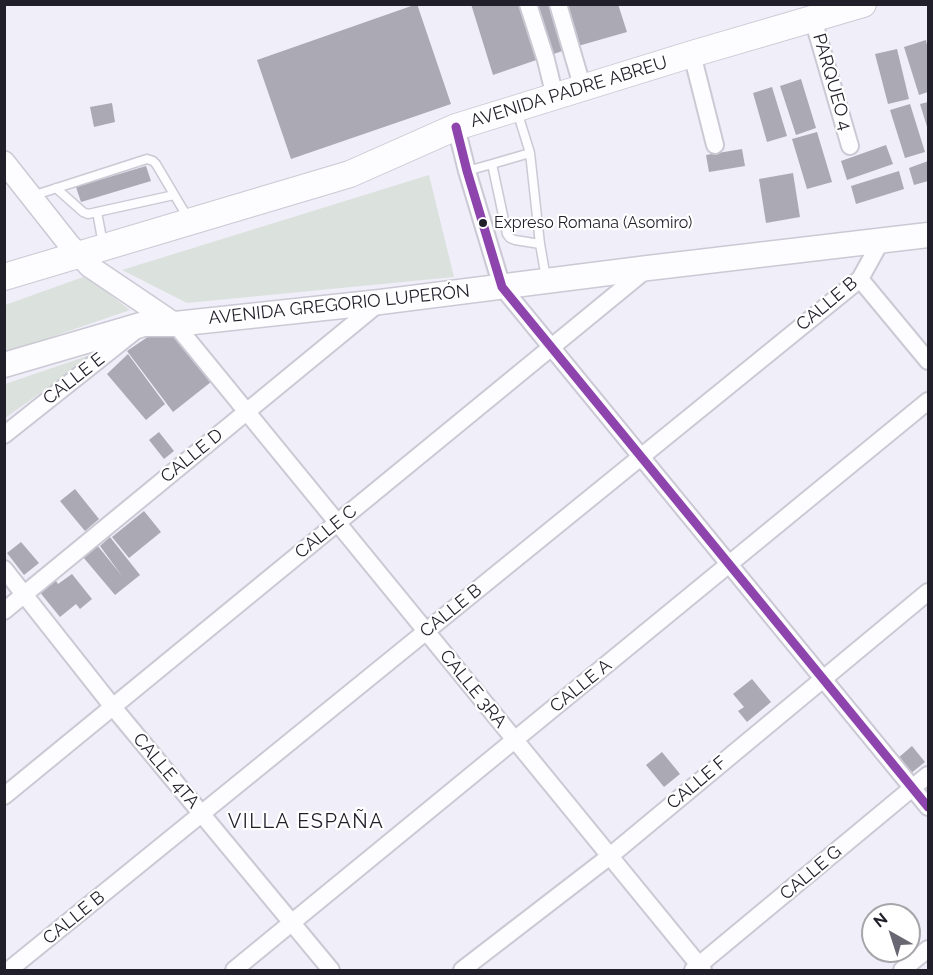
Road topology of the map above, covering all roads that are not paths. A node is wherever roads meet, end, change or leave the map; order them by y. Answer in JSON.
{"nodes":[{"id":1,"x":528,"y":4,"type":"edge"},
{"id":2,"x":558,"y":4,"type":"edge"},
{"id":3,"x":863,"y":4,"type":"edge"},
{"id":4,"x":813,"y":19,"type":"junction"},
{"id":5,"x":692,"y":54,"type":"junction"},
{"id":6,"x":583,"y":89,"type":"junction"},
{"id":7,"x":555,"y":97,"type":"junction"},
{"id":8,"x":517,"y":109,"type":"junction"},
{"id":9,"x":456,"y":127,"type":"junction"},
{"id":10,"x":715,"y":145,"type":"dead end"},
{"id":11,"x":850,"y":146,"type":"dead end"},
{"id":12,"x":530,"y":153,"type":"junction"},
{"id":13,"x":4,"y":162,"type":"edge"},
{"id":14,"x":492,"y":164,"type":"junction"},
{"id":15,"x":467,"y":171,"type":"junction"},
{"id":16,"x":56,"y":188,"type":"junction"},
{"id":17,"x":174,"y":195,"type":"junction"},
{"id":18,"x":32,"y":196,"type":"junction"},
{"id":19,"x":97,"y":212,"type":"junction"},
{"id":20,"x":191,"y":221,"type":"junction"},
{"id":21,"x":928,"y":235,"type":"edge"},
{"id":22,"x":881,"y":241,"type":"junction"},
{"id":23,"x":540,"y":244,"type":"junction"},
{"id":24,"x":103,"y":247,"type":"junction"},
{"id":25,"x":79,"y":255,"type":"junction"},
{"id":26,"x":648,"y":268,"type":"junction"},
{"id":27,"x":4,"y":277,"type":"edge"},
{"id":28,"x":860,"y":279,"type":"junction"},
{"id":29,"x":546,"y":281,"type":"junction"},
{"id":30,"x":501,"y":287,"type":"junction"},
{"id":31,"x":380,"y":302,"type":"junction"},
{"id":32,"x":144,"y":324,"type":"junction"},
{"id":33,"x":175,"y":324,"type":"junction"},
{"id":34,"x":551,"y":348,"type":"junction"},
{"id":35,"x":928,"y":361,"type":"edge"},
{"id":36,"x":4,"y":365,"type":"edge"},
{"id":37,"x":928,"y":401,"type":"edge"},
{"id":38,"x":247,"y":412,"type":"junction"},
{"id":39,"x":4,"y":435,"type":"edge"},
{"id":40,"x":640,"y":457,"type":"junction"},
{"id":41,"x":338,"y":523,"type":"junction"},
{"id":42,"x":730,"y":564,"type":"junction"},
{"id":43,"x":4,"y":569,"type":"edge"},
{"id":44,"x":928,"y":592,"type":"edge"},
{"id":45,"x":25,"y":594,"type":"junction"},
{"id":46,"x":4,"y":611,"type":"edge"},
{"id":47,"x":426,"y":631,"type":"junction"},
{"id":48,"x":823,"y":679,"type":"junction"},
{"id":49,"x":113,"y":707,"type":"junction"},
{"id":50,"x":515,"y":740,"type":"junction"},
{"id":51,"x":928,"y":775,"type":"edge"},
{"id":52,"x":913,"y":788,"type":"junction"},
{"id":53,"x":4,"y":796,"type":"edge"},
{"id":54,"x":928,"y":807,"type":"edge"},
{"id":55,"x":201,"y":814,"type":"junction"},
{"id":56,"x":610,"y":856,"type":"junction"},
{"id":57,"x":292,"y":923,"type":"junction"},
{"id":58,"x":928,"y":949,"type":"edge"},
{"id":59,"x":699,"y":969,"type":"edge"},
{"id":60,"x":9,"y":970,"type":"edge"},
{"id":61,"x":234,"y":970,"type":"edge"},
{"id":62,"x":331,"y":970,"type":"edge"},
{"id":63,"x":462,"y":970,"type":"edge"},
{"id":64,"x":902,"y":970,"type":"edge"}],
"edges":[{"from":1,"to":7,"type":"street"},
{"from":2,"to":6,"type":"street"},
{"from":3,"to":4,"type":"main road","name":"AVENIDA PADRE ABREU"},
{"from":4,"to":5,"type":"main road","name":"AVENIDA PADRE ABREU"},
{"from":4,"to":11,"type":"street","name":"PARQUEO 4"},
{"from":5,"to":6,"type":"main road","name":"AVENIDA PADRE ABREU"},
{"from":5,"to":10,"type":"street"},
{"from":6,"to":7,"type":"main road","name":"AVENIDA PADRE ABREU"},
{"from":7,"to":8,"type":"main road","name":"AVENIDA PADRE ABREU"},
{"from":8,"to":9,"type":"main road","name":"AVENIDA PADRE ABREU"},
{"from":8,"to":12,"type":"lane"},
{"from":9,"to":15,"type":"street"},
{"from":9,"to":20,"type":"main road","name":"AVENIDA PADRE ABREU"},
{"from":12,"to":14,"type":"lane"},
{"from":12,"to":23,"type":"lane"},
{"from":13,"to":18,"type":"street"},
{"from":14,"to":15,"type":"lane"},
{"from":14,"to":23,"type":"lane"},
{"from":15,"to":30,"type":"street"},
{"from":16,"to":17,"type":"lane"},
{"from":16,"to":18,"type":"lane"},
{"from":16,"to":19,"type":"lane"},
{"from":17,"to":19,"type":"lane"},
{"from":17,"to":20,"type":"lane"},
{"from":18,"to":25,"type":"street"},
{"from":19,"to":24,"type":"lane"},
{"from":20,"to":24,"type":"main road","name":"AVENIDA PADRE ABREU"},
{"from":21,"to":22,"type":"main road","name":"AVENIDA GREGORIO LUPERÓN"},
{"from":22,"to":26,"type":"main road","name":"AVENIDA GREGORIO LUPERÓN"},
{"from":22,"to":28,"type":"street","name":"CALLE B"},
{"from":23,"to":29,"type":"lane"},
{"from":24,"to":25,"type":"main road","name":"AVENIDA PADRE ABREU"},
{"from":25,"to":27,"type":"main road","name":"AVENIDA PADRE ABREU"},
{"from":25,"to":33,"type":"street"},
{"from":26,"to":29,"type":"main road","name":"AVENIDA GREGORIO LUPERÓN"},
{"from":26,"to":34,"type":"street","name":"CALLE C"},
{"from":28,"to":35,"type":"street"},
{"from":28,"to":40,"type":"street","name":"CALLE B"},
{"from":29,"to":30,"type":"main road","name":"AVENIDA GREGORIO LUPERÓN"},
{"from":30,"to":31,"type":"main road","name":"AVENIDA GREGORIO LUPERÓN"},
{"from":30,"to":34,"type":"street"},
{"from":31,"to":33,"type":"main road","name":"AVENIDA GREGORIO LUPERÓN"},
{"from":31,"to":38,"type":"street","name":"CALLE D"},
{"from":32,"to":33,"type":"main road","name":"AVENIDA GREGORIO LUPERÓN"},
{"from":32,"to":36,"type":"main road","name":"AVENIDA GREGORIO LUPERÓN"},
{"from":32,"to":39,"type":"street","name":"CALLE E"},
{"from":33,"to":38,"type":"street","name":"CALLE 3RA"},
{"from":34,"to":40,"type":"street"},
{"from":34,"to":41,"type":"street","name":"CALLE C"},
{"from":37,"to":42,"type":"street","name":"CALLE A"},
{"from":38,"to":41,"type":"street","name":"CALLE 3RA"},
{"from":38,"to":45,"type":"street","name":"CALLE D"},
{"from":40,"to":42,"type":"street"},
{"from":40,"to":47,"type":"street","name":"CALLE B"},
{"from":41,"to":47,"type":"street","name":"CALLE 3RA"},
{"from":41,"to":49,"type":"street","name":"CALLE C"},
{"from":42,"to":48,"type":"street"},
{"from":42,"to":50,"type":"street","name":"CALLE A"},
{"from":43,"to":45,"type":"street","name":"CALLE 4TA"},
{"from":44,"to":48,"type":"street","name":"CALLE F"},
{"from":45,"to":46,"type":"street","name":"CALLE D"},
{"from":45,"to":49,"type":"street","name":"CALLE 4TA"},
{"from":47,"to":50,"type":"street","name":"CALLE 3RA"},
{"from":47,"to":55,"type":"street","name":"CALLE B"},
{"from":48,"to":52,"type":"street"},
{"from":48,"to":56,"type":"street","name":"CALLE F"},
{"from":49,"to":53,"type":"street","name":"CALLE C"},
{"from":49,"to":55,"type":"street","name":"CALLE 4TA"},
{"from":50,"to":56,"type":"street","name":"CALLE 3RA"},
{"from":50,"to":57,"type":"street","name":"CALLE A"},
{"from":51,"to":52,"type":"street","name":"CALLE G"},
{"from":52,"to":54,"type":"street"},
{"from":52,"to":59,"type":"street","name":"CALLE G"},
{"from":55,"to":57,"type":"street","name":"CALLE 4TA"},
{"from":55,"to":60,"type":"street","name":"CALLE B"},
{"from":56,"to":59,"type":"street","name":"CALLE 3RA"},
{"from":56,"to":63,"type":"street","name":"CALLE F"},
{"from":57,"to":61,"type":"street","name":"CALLE A"},
{"from":57,"to":62,"type":"street","name":"CALLE 4TA"},
{"from":58,"to":64,"type":"street"}]}
